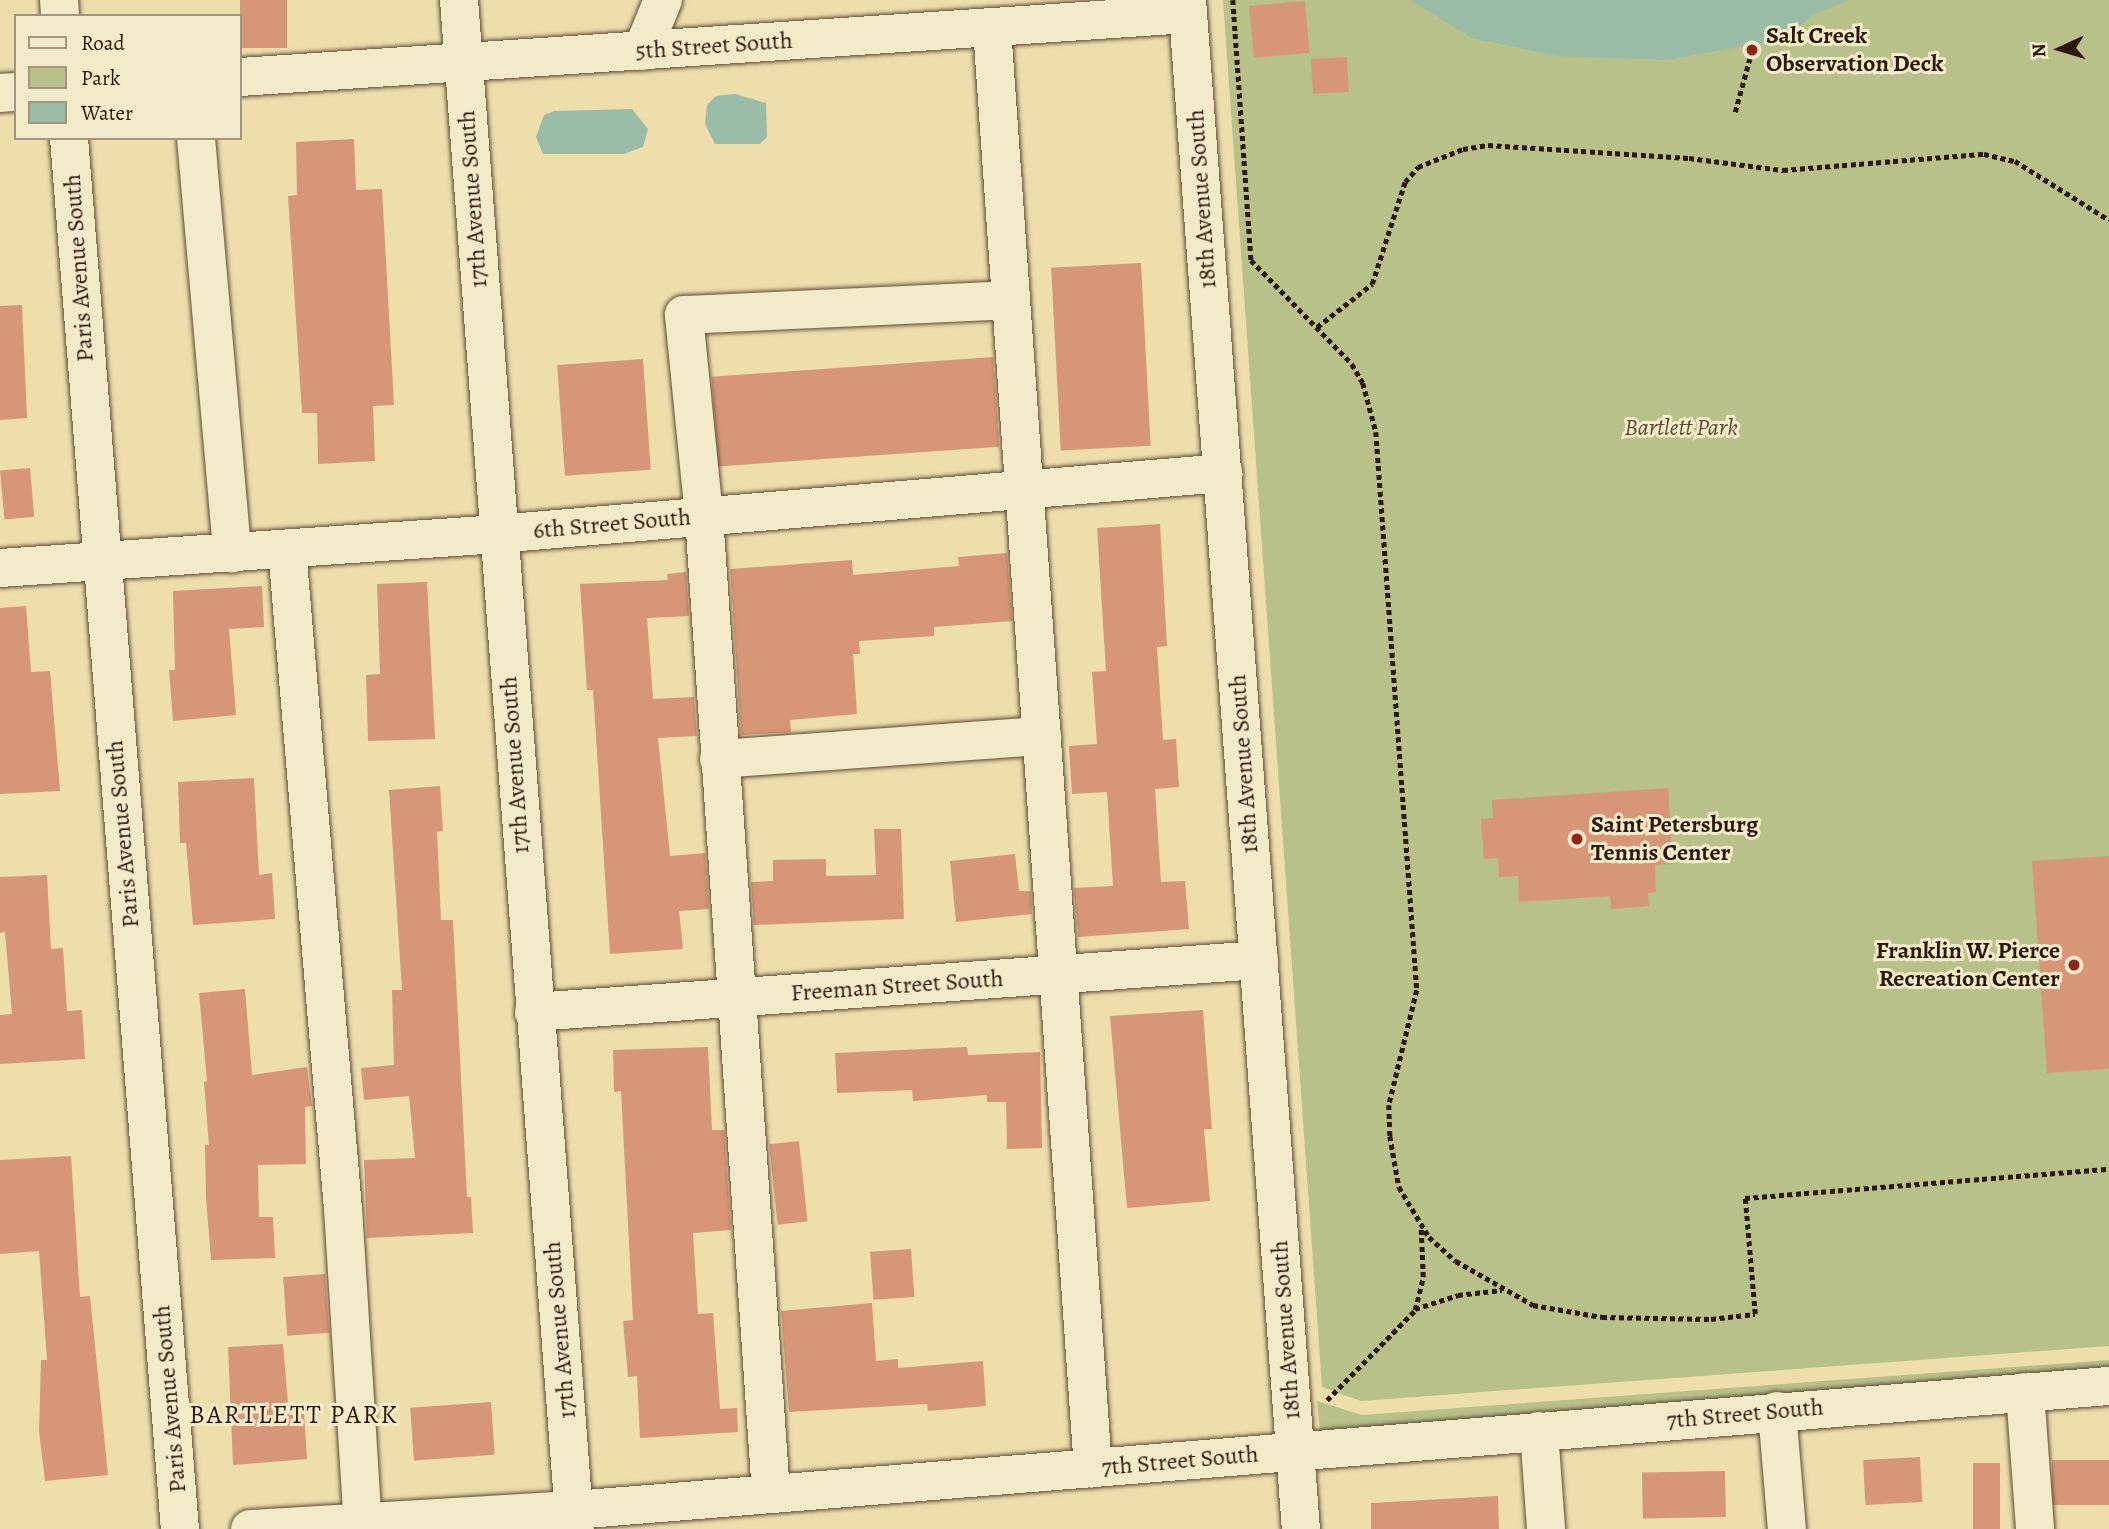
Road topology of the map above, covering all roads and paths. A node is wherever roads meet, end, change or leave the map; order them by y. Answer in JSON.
{"nodes":[{"id":1,"x":459,"y":0,"type":"edge"},
{"id":2,"x":663,"y":0,"type":"edge"},
{"id":3,"x":1233,"y":0,"type":"edge"},
{"id":4,"x":1188,"y":7,"type":"edge"},
{"id":5,"x":992,"y":28,"type":"junction"},
{"id":6,"x":1752,"y":50,"type":"dead end"},
{"id":7,"x":642,"y":51,"type":"junction"},
{"id":8,"x":464,"y":63,"type":"junction"},
{"id":9,"x":242,"y":77,"type":"edge"},
{"id":10,"x":1735,"y":111,"type":"dead end"},
{"id":11,"x":69,"y":140,"type":"edge"},
{"id":12,"x":197,"y":140,"type":"edge"},
{"id":13,"x":2109,"y":220,"type":"edge"},
{"id":14,"x":1011,"y":300,"type":"junction"},
{"id":15,"x":1317,"y":327,"type":"junction"},
{"id":16,"x":1223,"y":473,"type":"junction"},
{"id":17,"x":1024,"y":490,"type":"junction"},
{"id":18,"x":704,"y":516,"type":"junction"},
{"id":19,"x":497,"y":534,"type":"junction"},
{"id":20,"x":287,"y":549,"type":"junction"},
{"id":21,"x":232,"y":553,"type":"junction"},
{"id":22,"x":101,"y":563,"type":"junction"},
{"id":23,"x":0,"y":568,"type":"edge"},
{"id":24,"x":1042,"y":736,"type":"junction"},
{"id":25,"x":719,"y":759,"type":"junction"},
{"id":26,"x":1259,"y":960,"type":"junction"},
{"id":27,"x":1060,"y":974,"type":"junction"},
{"id":28,"x":735,"y":998,"type":"junction"},
{"id":29,"x":534,"y":1012,"type":"junction"},
{"id":30,"x":2109,"y":1169,"type":"edge"},
{"id":31,"x":1421,"y":1226,"type":"junction"},
{"id":32,"x":1503,"y":1290,"type":"junction"},
{"id":33,"x":1415,"y":1310,"type":"junction"},
{"id":34,"x":2109,"y":1386,"type":"edge"},
{"id":35,"x":2025,"y":1392,"type":"junction"},
{"id":36,"x":1777,"y":1411,"type":"junction"},
{"id":37,"x":1539,"y":1431,"type":"junction"},
{"id":38,"x":1294,"y":1433,"type":"junction"},
{"id":39,"x":1093,"y":1468,"type":"junction"},
{"id":40,"x":771,"y":1494,"type":"junction"},
{"id":41,"x":575,"y":1520,"type":"edge"},
{"id":42,"x":363,"y":1522,"type":"junction"},
{"id":43,"x":180,"y":1529,"type":"edge"},
{"id":44,"x":250,"y":1529,"type":"edge"},
{"id":45,"x":1301,"y":1529,"type":"edge"},
{"id":46,"x":1546,"y":1529,"type":"edge"},
{"id":47,"x":1787,"y":1529,"type":"edge"},
{"id":48,"x":2035,"y":1529,"type":"edge"}],
"edges":[{"from":1,"to":8,"type":"street","name":"17th Avenue South"},
{"from":2,"to":7,"type":"street"},
{"from":3,"to":15,"type":"path"},
{"from":4,"to":5,"type":"street","name":"5th Street South"},
{"from":4,"to":16,"type":"street","name":"18th Avenue South"},
{"from":5,"to":7,"type":"street","name":"5th Street South"},
{"from":5,"to":14,"type":"street"},
{"from":6,"to":10,"type":"path"},
{"from":7,"to":8,"type":"street","name":"5th Street South"},
{"from":8,"to":9,"type":"street","name":"5th Street South"},
{"from":8,"to":19,"type":"street","name":"17th Avenue South"},
{"from":11,"to":22,"type":"street","name":"Paris Avenue South"},
{"from":12,"to":21,"type":"street"},
{"from":13,"to":15,"type":"path"},
{"from":14,"to":17,"type":"street"},
{"from":14,"to":18,"type":"street"},
{"from":15,"to":31,"type":"path"},
{"from":16,"to":17,"type":"street","name":"6th Street South"},
{"from":16,"to":26,"type":"street","name":"18th Avenue South"},
{"from":17,"to":18,"type":"street","name":"6th Street South"},
{"from":17,"to":24,"type":"street"},
{"from":18,"to":19,"type":"street","name":"6th Street South"},
{"from":18,"to":25,"type":"street"},
{"from":19,"to":20,"type":"street","name":"6th Street South"},
{"from":19,"to":29,"type":"street","name":"17th Avenue South"},
{"from":20,"to":21,"type":"street","name":"6th Street South"},
{"from":20,"to":42,"type":"street"},
{"from":21,"to":22,"type":"street","name":"6th Street South"},
{"from":22,"to":23,"type":"street","name":"6th Street South"},
{"from":22,"to":43,"type":"street","name":"Paris Avenue South"},
{"from":24,"to":25,"type":"street"},
{"from":24,"to":27,"type":"street"},
{"from":25,"to":28,"type":"street"},
{"from":26,"to":27,"type":"street","name":"Freeman Street South"},
{"from":26,"to":38,"type":"street","name":"18th Avenue South"},
{"from":27,"to":28,"type":"street","name":"Freeman Street South"},
{"from":27,"to":39,"type":"street"},
{"from":28,"to":29,"type":"street","name":"Freeman Street South"},
{"from":28,"to":40,"type":"street"},
{"from":29,"to":41,"type":"street","name":"17th Avenue South"},
{"from":30,"to":32,"type":"path"},
{"from":31,"to":32,"type":"path"},
{"from":31,"to":33,"type":"path"},
{"from":32,"to":33,"type":"path"},
{"from":33,"to":38,"type":"path"},
{"from":34,"to":35,"type":"street","name":"7th Street South"},
{"from":35,"to":36,"type":"street","name":"7th Street South"},
{"from":35,"to":48,"type":"street"},
{"from":36,"to":37,"type":"street","name":"7th Street South"},
{"from":36,"to":47,"type":"street"},
{"from":37,"to":38,"type":"street","name":"7th Street South"},
{"from":37,"to":46,"type":"street"},
{"from":38,"to":39,"type":"street","name":"7th Street South"},
{"from":38,"to":45,"type":"street","name":"18th Avenue South"},
{"from":39,"to":40,"type":"street","name":"7th Street South"},
{"from":40,"to":41,"type":"street","name":"7th Street South"},
{"from":41,"to":42,"type":"street","name":"7th Street South"},
{"from":42,"to":44,"type":"street","name":"7th Street South"}]}
